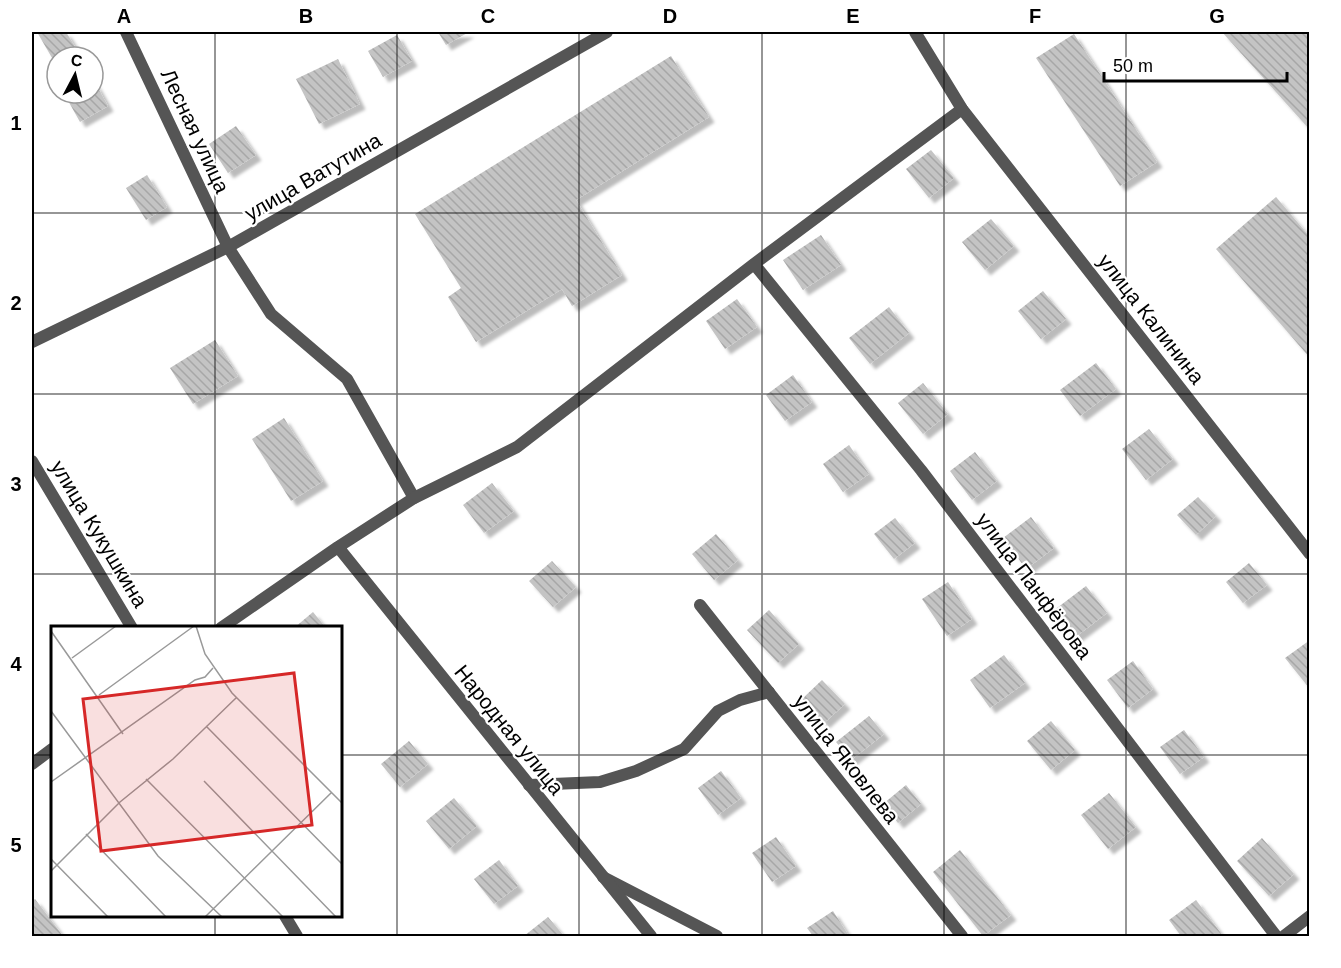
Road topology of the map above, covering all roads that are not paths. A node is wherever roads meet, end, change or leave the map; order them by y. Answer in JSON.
{"nodes":[{"id":1,"x":126,"y":32,"type":"edge"},
{"id":2,"x":606,"y":32,"type":"edge"},
{"id":3,"x":915,"y":32,"type":"edge"},
{"id":4,"x":962,"y":109,"type":"junction"},
{"id":5,"x":228,"y":248,"type":"junction"},
{"id":6,"x":754,"y":264,"type":"junction"},
{"id":7,"x":32,"y":342,"type":"edge"},
{"id":8,"x":32,"y":461,"type":"edge"},
{"id":9,"x":414,"y":498,"type":"junction"},
{"id":10,"x":338,"y":547,"type":"junction"},
{"id":11,"x":1310,"y":554,"type":"edge"},
{"id":12,"x":700,"y":605,"type":"dead end"},
{"id":13,"x":131,"y":626,"type":"edge"},
{"id":14,"x":222,"y":626,"type":"edge"},
{"id":15,"x":769,"y":692,"type":"junction"},
{"id":16,"x":51,"y":750,"type":"edge"},
{"id":17,"x":32,"y":764,"type":"edge"},
{"id":18,"x":529,"y":785,"type":"junction"},
{"id":19,"x":603,"y":877,"type":"junction"},
{"id":20,"x":1310,"y":916,"type":"edge"},
{"id":21,"x":286,"y":917,"type":"edge"},
{"id":22,"x":297,"y":936,"type":"edge"},
{"id":23,"x":651,"y":936,"type":"edge"},
{"id":24,"x":717,"y":936,"type":"edge"},
{"id":25,"x":962,"y":936,"type":"edge"},
{"id":26,"x":1276,"y":936,"type":"edge"},
{"id":27,"x":1284,"y":936,"type":"edge"}],
"edges":[{"from":1,"to":5,"type":"street","name":"Лесная улица"},
{"from":2,"to":5,"type":"street","name":"улица Ватутина"},
{"from":3,"to":4,"type":"street","name":"улица Калинина"},
{"from":4,"to":6,"type":"street"},
{"from":4,"to":11,"type":"street","name":"улица Калинина"},
{"from":5,"to":7,"type":"street","name":"улица Ватутина"},
{"from":5,"to":9,"type":"street","name":"Лесная улица"},
{"from":6,"to":9,"type":"street"},
{"from":6,"to":26,"type":"street","name":"улица Панфёрова"},
{"from":8,"to":13,"type":"street","name":"улица Кукушкина"},
{"from":9,"to":10,"type":"street"},
{"from":10,"to":14,"type":"street"},
{"from":10,"to":18,"type":"street","name":"Народная улица"},
{"from":12,"to":15,"type":"street","name":"улица Яковлева"},
{"from":15,"to":18,"type":"street"},
{"from":15,"to":25,"type":"street","name":"улица Яковлева"},
{"from":16,"to":17,"type":"street"},
{"from":18,"to":19,"type":"street","name":"Народная улица"},
{"from":19,"to":23,"type":"street","name":"Народная улица"},
{"from":19,"to":24,"type":"street"},
{"from":20,"to":27,"type":"street"},
{"from":21,"to":22,"type":"street"}]}
